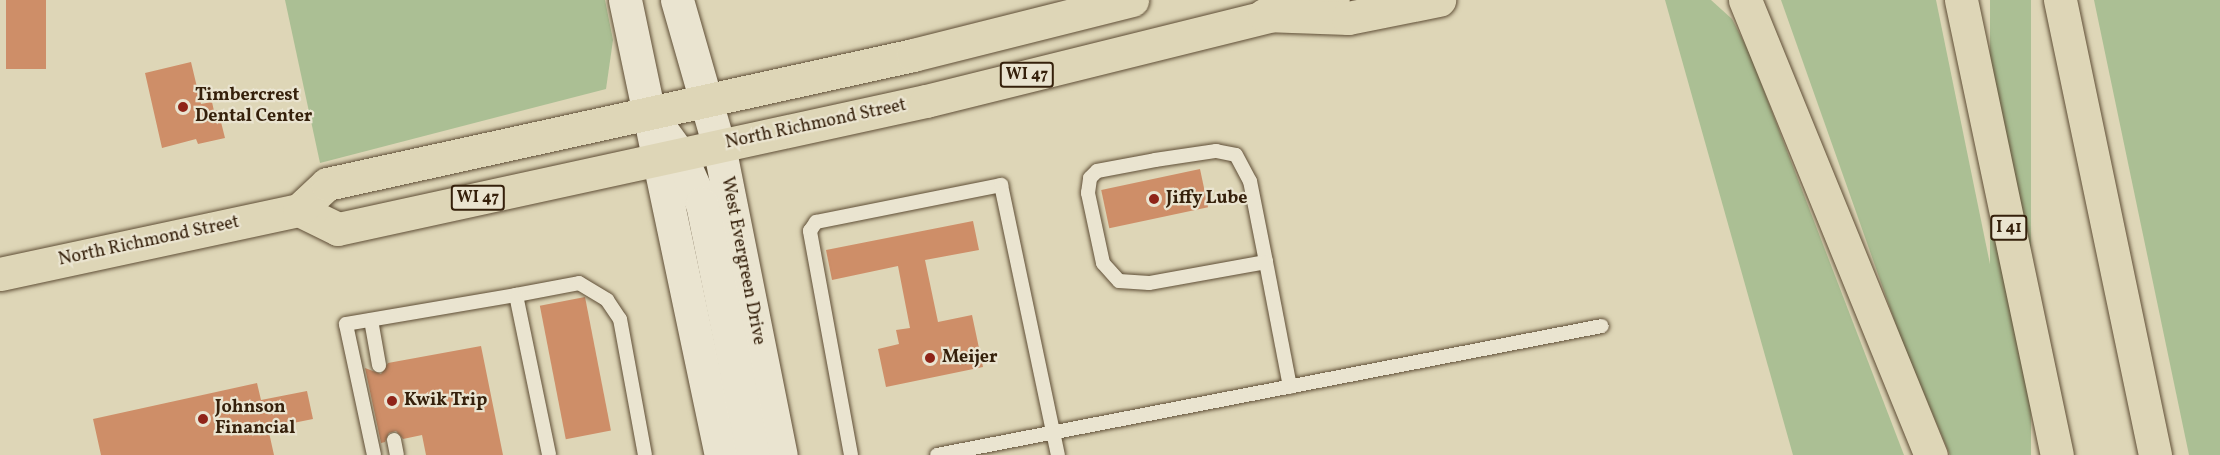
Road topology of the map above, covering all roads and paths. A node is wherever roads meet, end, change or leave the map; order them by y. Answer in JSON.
{"nodes":[{"id":1,"x":625,"y":0,"type":"edge"},
{"id":2,"x":656,"y":0,"type":"edge"},
{"id":3,"x":677,"y":0,"type":"edge"},
{"id":4,"x":1132,"y":0,"type":"edge"},
{"id":5,"x":1333,"y":0,"type":"edge"},
{"id":6,"x":1439,"y":0,"type":"edge"},
{"id":7,"x":1961,"y":0,"type":"edge"},
{"id":8,"x":2060,"y":0,"type":"edge"},
{"id":9,"x":1742,"y":1,"type":"edge"},
{"id":10,"x":1264,"y":15,"type":"junction"},
{"id":11,"x":698,"y":102,"type":"junction"},
{"id":12,"x":650,"y":113,"type":"junction"},
{"id":13,"x":719,"y":146,"type":"junction"},
{"id":14,"x":671,"y":157,"type":"junction"},
{"id":15,"x":299,"y":210,"type":"junction"},
{"id":16,"x":1266,"y":262,"type":"junction"},
{"id":17,"x":0,"y":274,"type":"edge"},
{"id":18,"x":516,"y":296,"type":"junction"},
{"id":19,"x":371,"y":320,"type":"junction"},
{"id":20,"x":1602,"y":326,"type":"dead end"},
{"id":21,"x":379,"y":365,"type":"dead end"},
{"id":22,"x":1290,"y":387,"type":"junction"},
{"id":23,"x":1052,"y":434,"type":"junction"},
{"id":24,"x":394,"y":440,"type":"dead end"},
{"id":25,"x":374,"y":455,"type":"edge"},
{"id":26,"x":397,"y":455,"type":"edge"},
{"id":27,"x":549,"y":455,"type":"edge"},
{"id":28,"x":645,"y":455,"type":"edge"},
{"id":29,"x":721,"y":455,"type":"edge"},
{"id":30,"x":753,"y":455,"type":"edge"},
{"id":31,"x":781,"y":455,"type":"edge"},
{"id":32,"x":851,"y":455,"type":"edge"},
{"id":33,"x":937,"y":455,"type":"edge"},
{"id":34,"x":1058,"y":455,"type":"edge"},
{"id":35,"x":1931,"y":455,"type":"edge"},
{"id":36,"x":2057,"y":455,"type":"edge"},
{"id":37,"x":2155,"y":455,"type":"edge"}],
"edges":[{"from":1,"to":12,"type":"street"},
{"from":2,"to":11,"type":"street"},
{"from":3,"to":11,"type":"street","name":"West Evergreen Drive"},
{"from":4,"to":11,"type":"main road","number":"WI 47"},
{"from":5,"to":10,"type":"main road","name":"North Richmond Street","number":"WI 47"},
{"from":6,"to":10,"type":"main road"},
{"from":7,"to":36,"type":"main road","number":"I 41"},
{"from":8,"to":37,"type":"main road"},
{"from":9,"to":35,"type":"main road"},
{"from":10,"to":13,"type":"main road","name":"North Richmond Street","number":"WI 47"},
{"from":11,"to":12,"type":"main road","number":"WI 47"},
{"from":11,"to":13,"type":"street","name":"West Evergreen Drive"},
{"from":12,"to":14,"type":"street"},
{"from":12,"to":15,"type":"main road","number":"WI 47"},
{"from":13,"to":14,"type":"main road","name":"North Richmond Street","number":"WI 47"},
{"from":13,"to":31,"type":"street","name":"West Evergreen Drive"},
{"from":14,"to":15,"type":"main road","name":"North Richmond Street","number":"WI 47"},
{"from":14,"to":29,"type":"street"},
{"from":14,"to":30,"type":"street"},
{"from":15,"to":17,"type":"main road","name":"North Richmond Street"},
{"from":16,"to":16,"type":"lane"},
{"from":16,"to":22,"type":"lane"},
{"from":18,"to":19,"type":"lane"},
{"from":18,"to":27,"type":"lane"},
{"from":18,"to":28,"type":"lane"},
{"from":19,"to":21,"type":"lane"},
{"from":19,"to":25,"type":"lane"},
{"from":20,"to":22,"type":"lane"},
{"from":22,"to":23,"type":"lane"},
{"from":23,"to":32,"type":"lane"},
{"from":23,"to":33,"type":"lane"},
{"from":23,"to":34,"type":"lane"},
{"from":24,"to":26,"type":"lane"}]}
